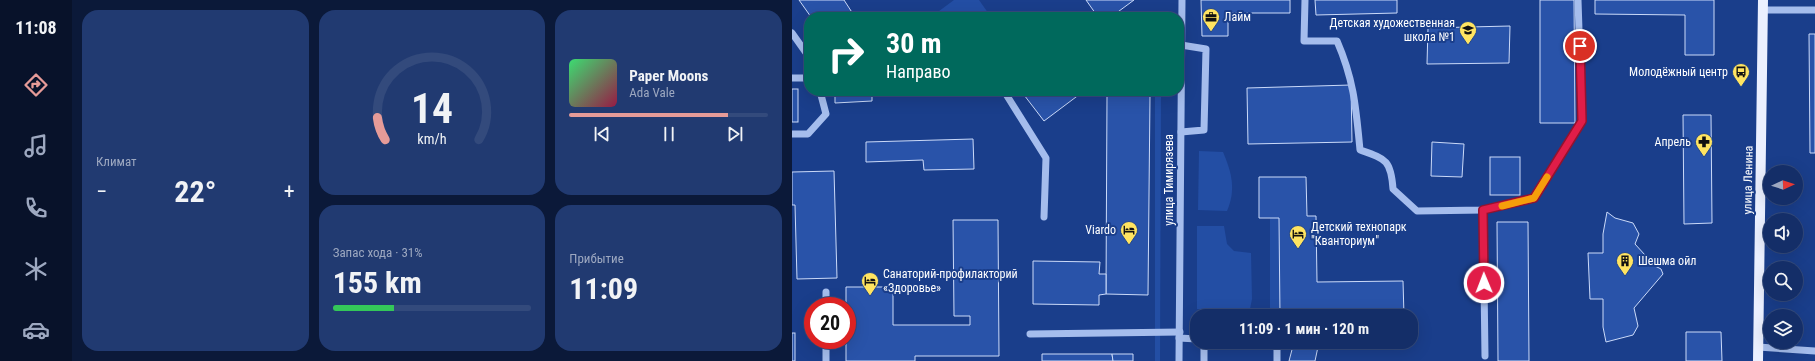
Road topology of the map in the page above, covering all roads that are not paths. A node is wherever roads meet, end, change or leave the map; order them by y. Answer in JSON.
{"nodes":[{"id":1,"x":1182,"y":0,"type":"edge"},
{"id":2,"x":1304,"y":0,"type":"edge"},
{"id":3,"x":1578,"y":0,"type":"edge"},
{"id":4,"x":1762,"y":5,"type":"edge"},
{"id":5,"x":1815,"y":10,"type":"edge"},
{"id":6,"x":1181,"y":12,"type":"edge"},
{"id":7,"x":792,"y":33,"type":"edge"},
{"id":8,"x":1184,"y":45,"type":"edge"},
{"id":9,"x":804,"y":50,"type":"edge"},
{"id":10,"x":792,"y":78,"type":"edge"},
{"id":11,"x":804,"y":78,"type":"edge"},
{"id":12,"x":821,"y":96,"type":"edge"},
{"id":13,"x":1007,"y":96,"type":"edge"},
{"id":14,"x":1181,"y":96,"type":"edge"},
{"id":15,"x":1181,"y":132,"type":"junction"},
{"id":16,"x":792,"y":134,"type":"edge"},
{"id":17,"x":1483,"y":210,"type":"junction"},
{"id":18,"x":1044,"y":217,"type":"dead end"},
{"id":19,"x":826,"y":292,"type":"dead end"},
{"id":20,"x":826,"y":297,"type":"edge"},
{"id":21,"x":1030,"y":334,"type":"dead end"},
{"id":22,"x":1179,"y":335,"type":"junction"},
{"id":23,"x":1190,"y":337,"type":"edge"},
{"id":24,"x":1758,"y":348,"type":"junction"},
{"id":25,"x":826,"y":349,"type":"edge"},
{"id":26,"x":1204,"y":349,"type":"edge"},
{"id":27,"x":1277,"y":349,"type":"edge"},
{"id":28,"x":1815,"y":350,"type":"edge"},
{"id":29,"x":1485,"y":356,"type":"dead end"},
{"id":30,"x":826,"y":361,"type":"edge"},
{"id":31,"x":1179,"y":361,"type":"edge"},
{"id":32,"x":1204,"y":361,"type":"edge"},
{"id":33,"x":1277,"y":361,"type":"edge"},
{"id":34,"x":1758,"y":361,"type":"edge"}],
"edges":[{"from":1,"to":6,"type":"street","name":"улица Тимирязева"},
{"from":2,"to":17,"type":"street"},
{"from":3,"to":17,"type":"street"},
{"from":4,"to":5,"type":"street"},
{"from":4,"to":24,"type":"main road","name":"улица Ленина"},
{"from":7,"to":9,"type":"street"},
{"from":8,"to":15,"type":"street"},
{"from":10,"to":11,"type":"street"},
{"from":12,"to":16,"type":"street"},
{"from":13,"to":18,"type":"street"},
{"from":14,"to":15,"type":"street","name":"улица Тимирязева"},
{"from":15,"to":22,"type":"street","name":"улица Тимирязева"},
{"from":17,"to":29,"type":"street"},
{"from":19,"to":20,"type":"street"},
{"from":21,"to":22,"type":"street"},
{"from":22,"to":23,"type":"street"},
{"from":22,"to":31,"type":"street","name":"улица Тимирязева"},
{"from":24,"to":28,"type":"street"},
{"from":24,"to":34,"type":"main road","name":"улица Ленина"},
{"from":25,"to":30,"type":"street"},
{"from":26,"to":32,"type":"street"},
{"from":27,"to":33,"type":"street"}]}
